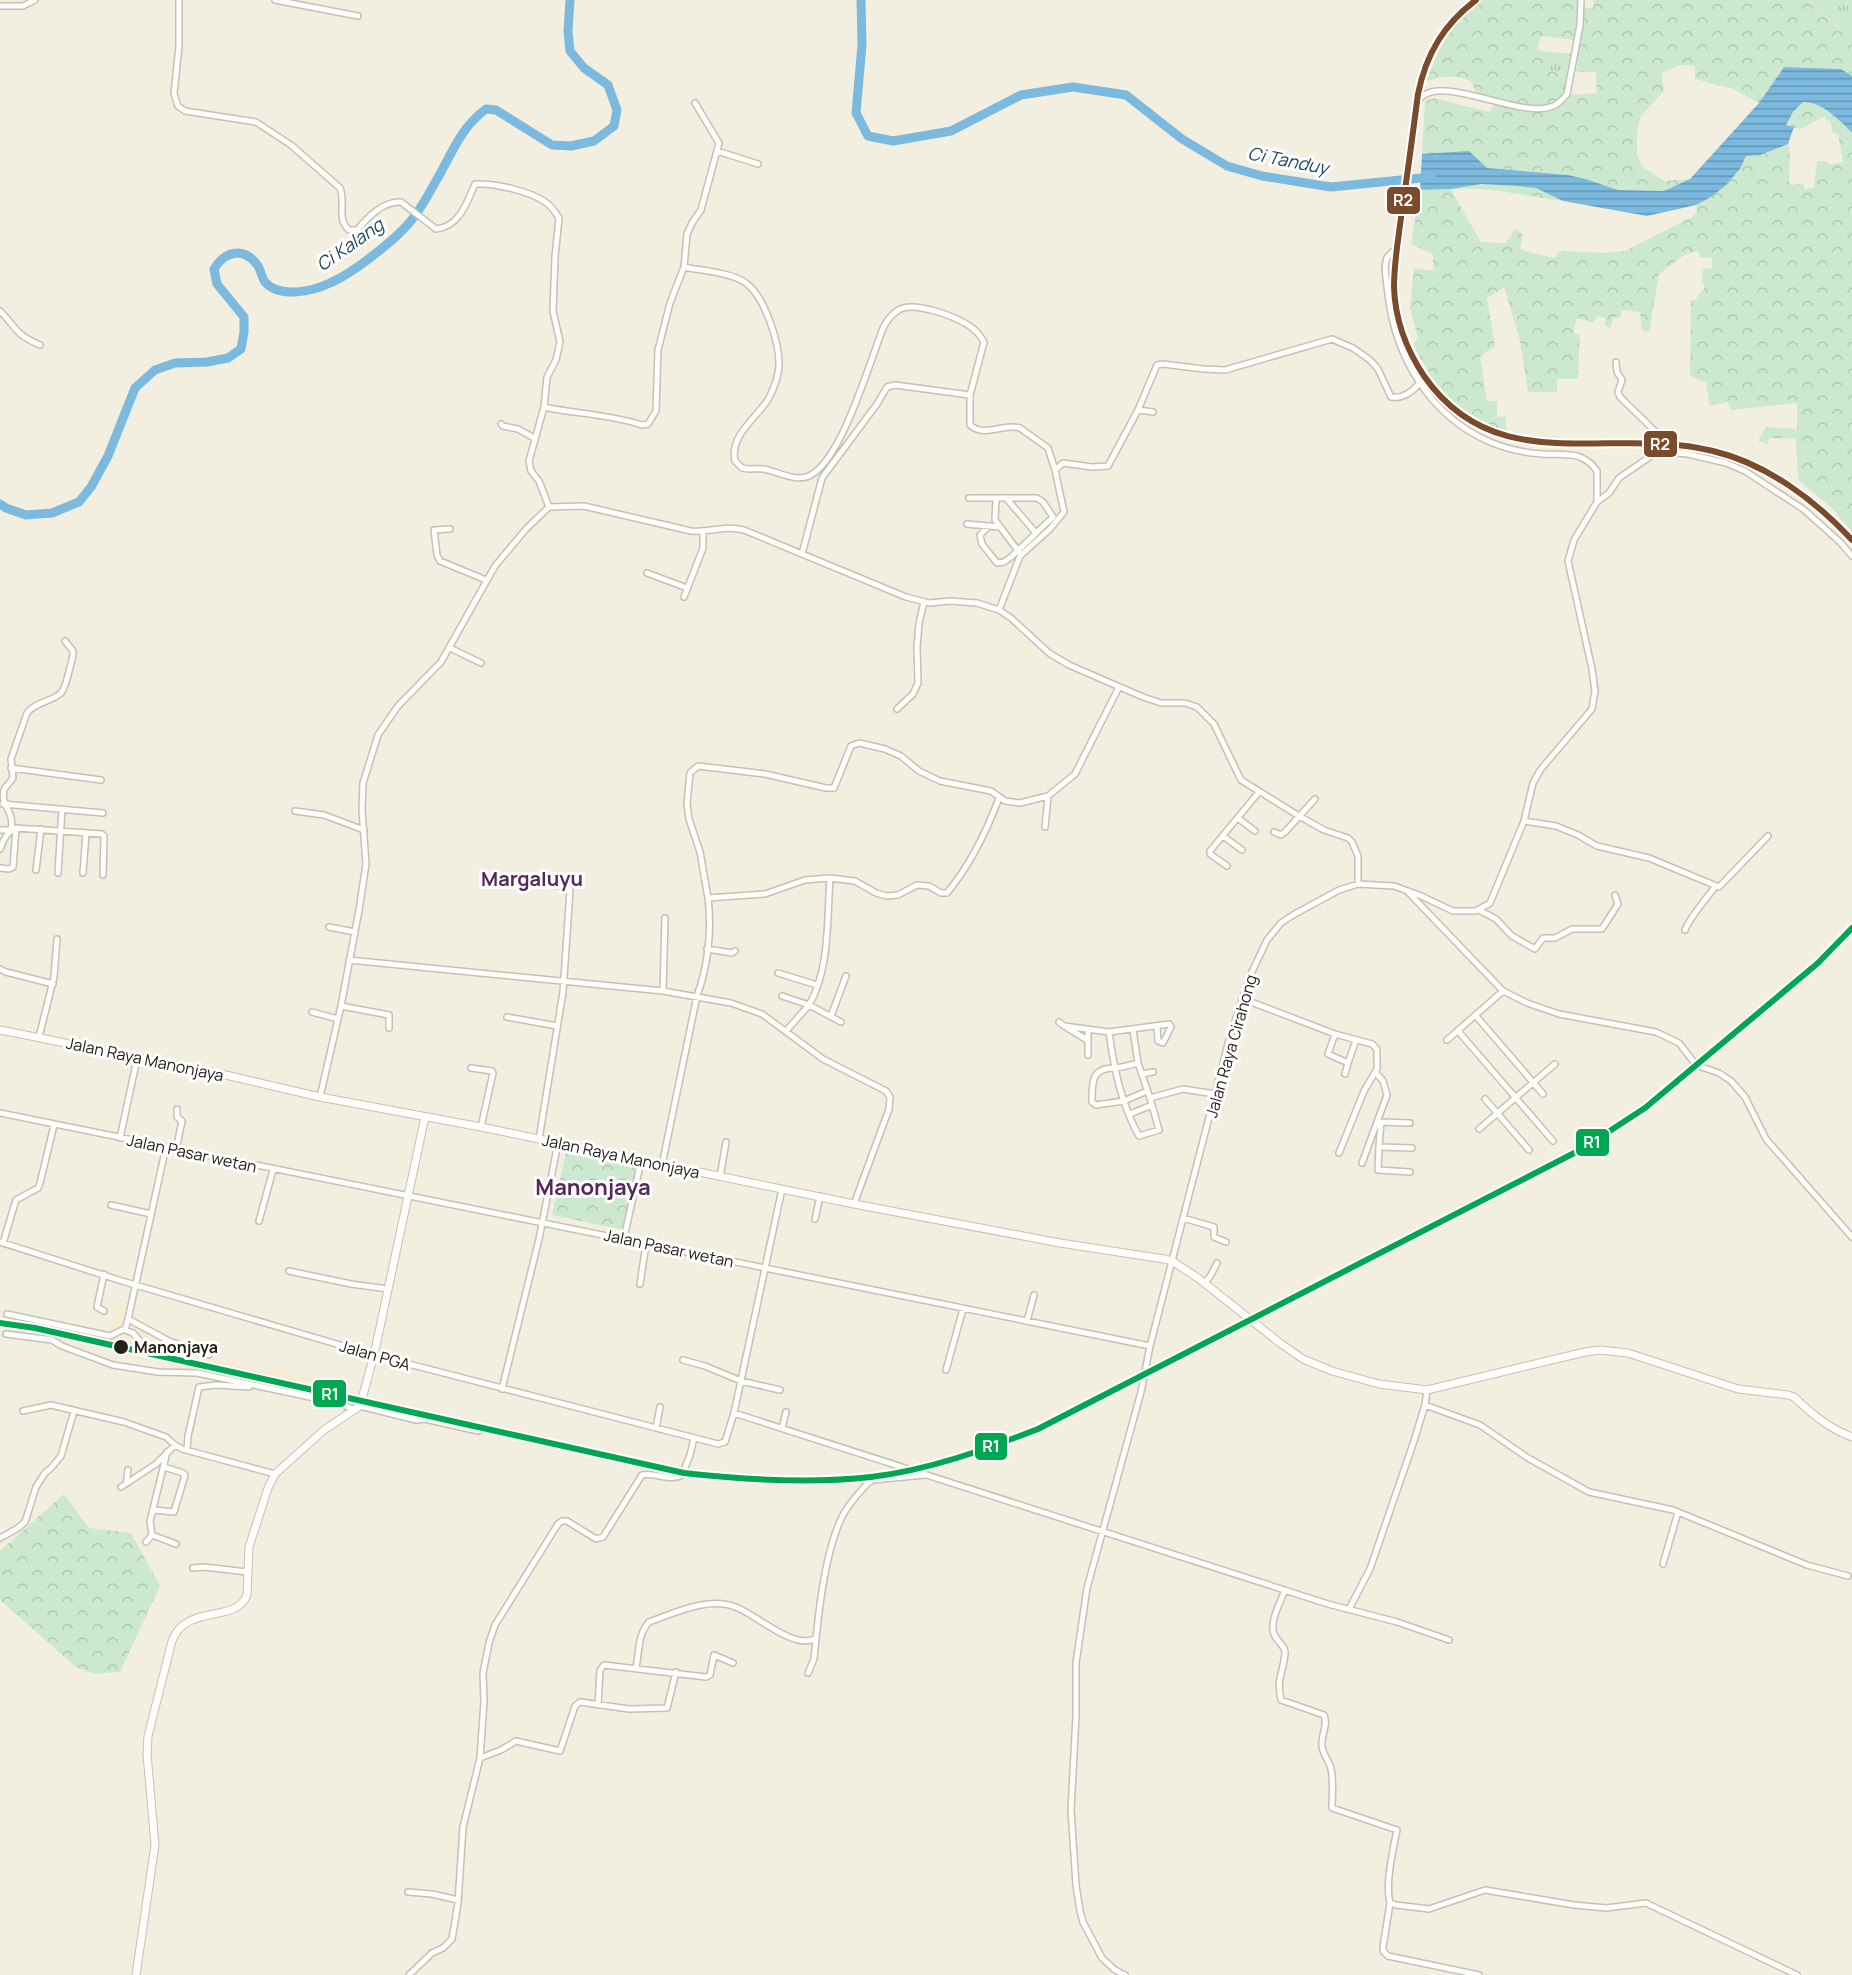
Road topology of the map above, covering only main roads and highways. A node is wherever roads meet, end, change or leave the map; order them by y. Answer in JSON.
{"nodes":[{"id":1,"x":0,"y":1030,"type":"edge"},
{"id":2,"x":425,"y":1117,"type":"junction"},
{"id":3,"x":1852,"y":1437,"type":"edge"},
{"id":4,"x":136,"y":1975,"type":"edge"}],
"edges":[{"from":1,"to":2,"type":"main road","name":"Jalan Raya Manonjaya"},
{"from":2,"to":3,"type":"main road","name":"Jalan Raya Manonjaya"},
{"from":2,"to":4,"type":"main road"}]}
